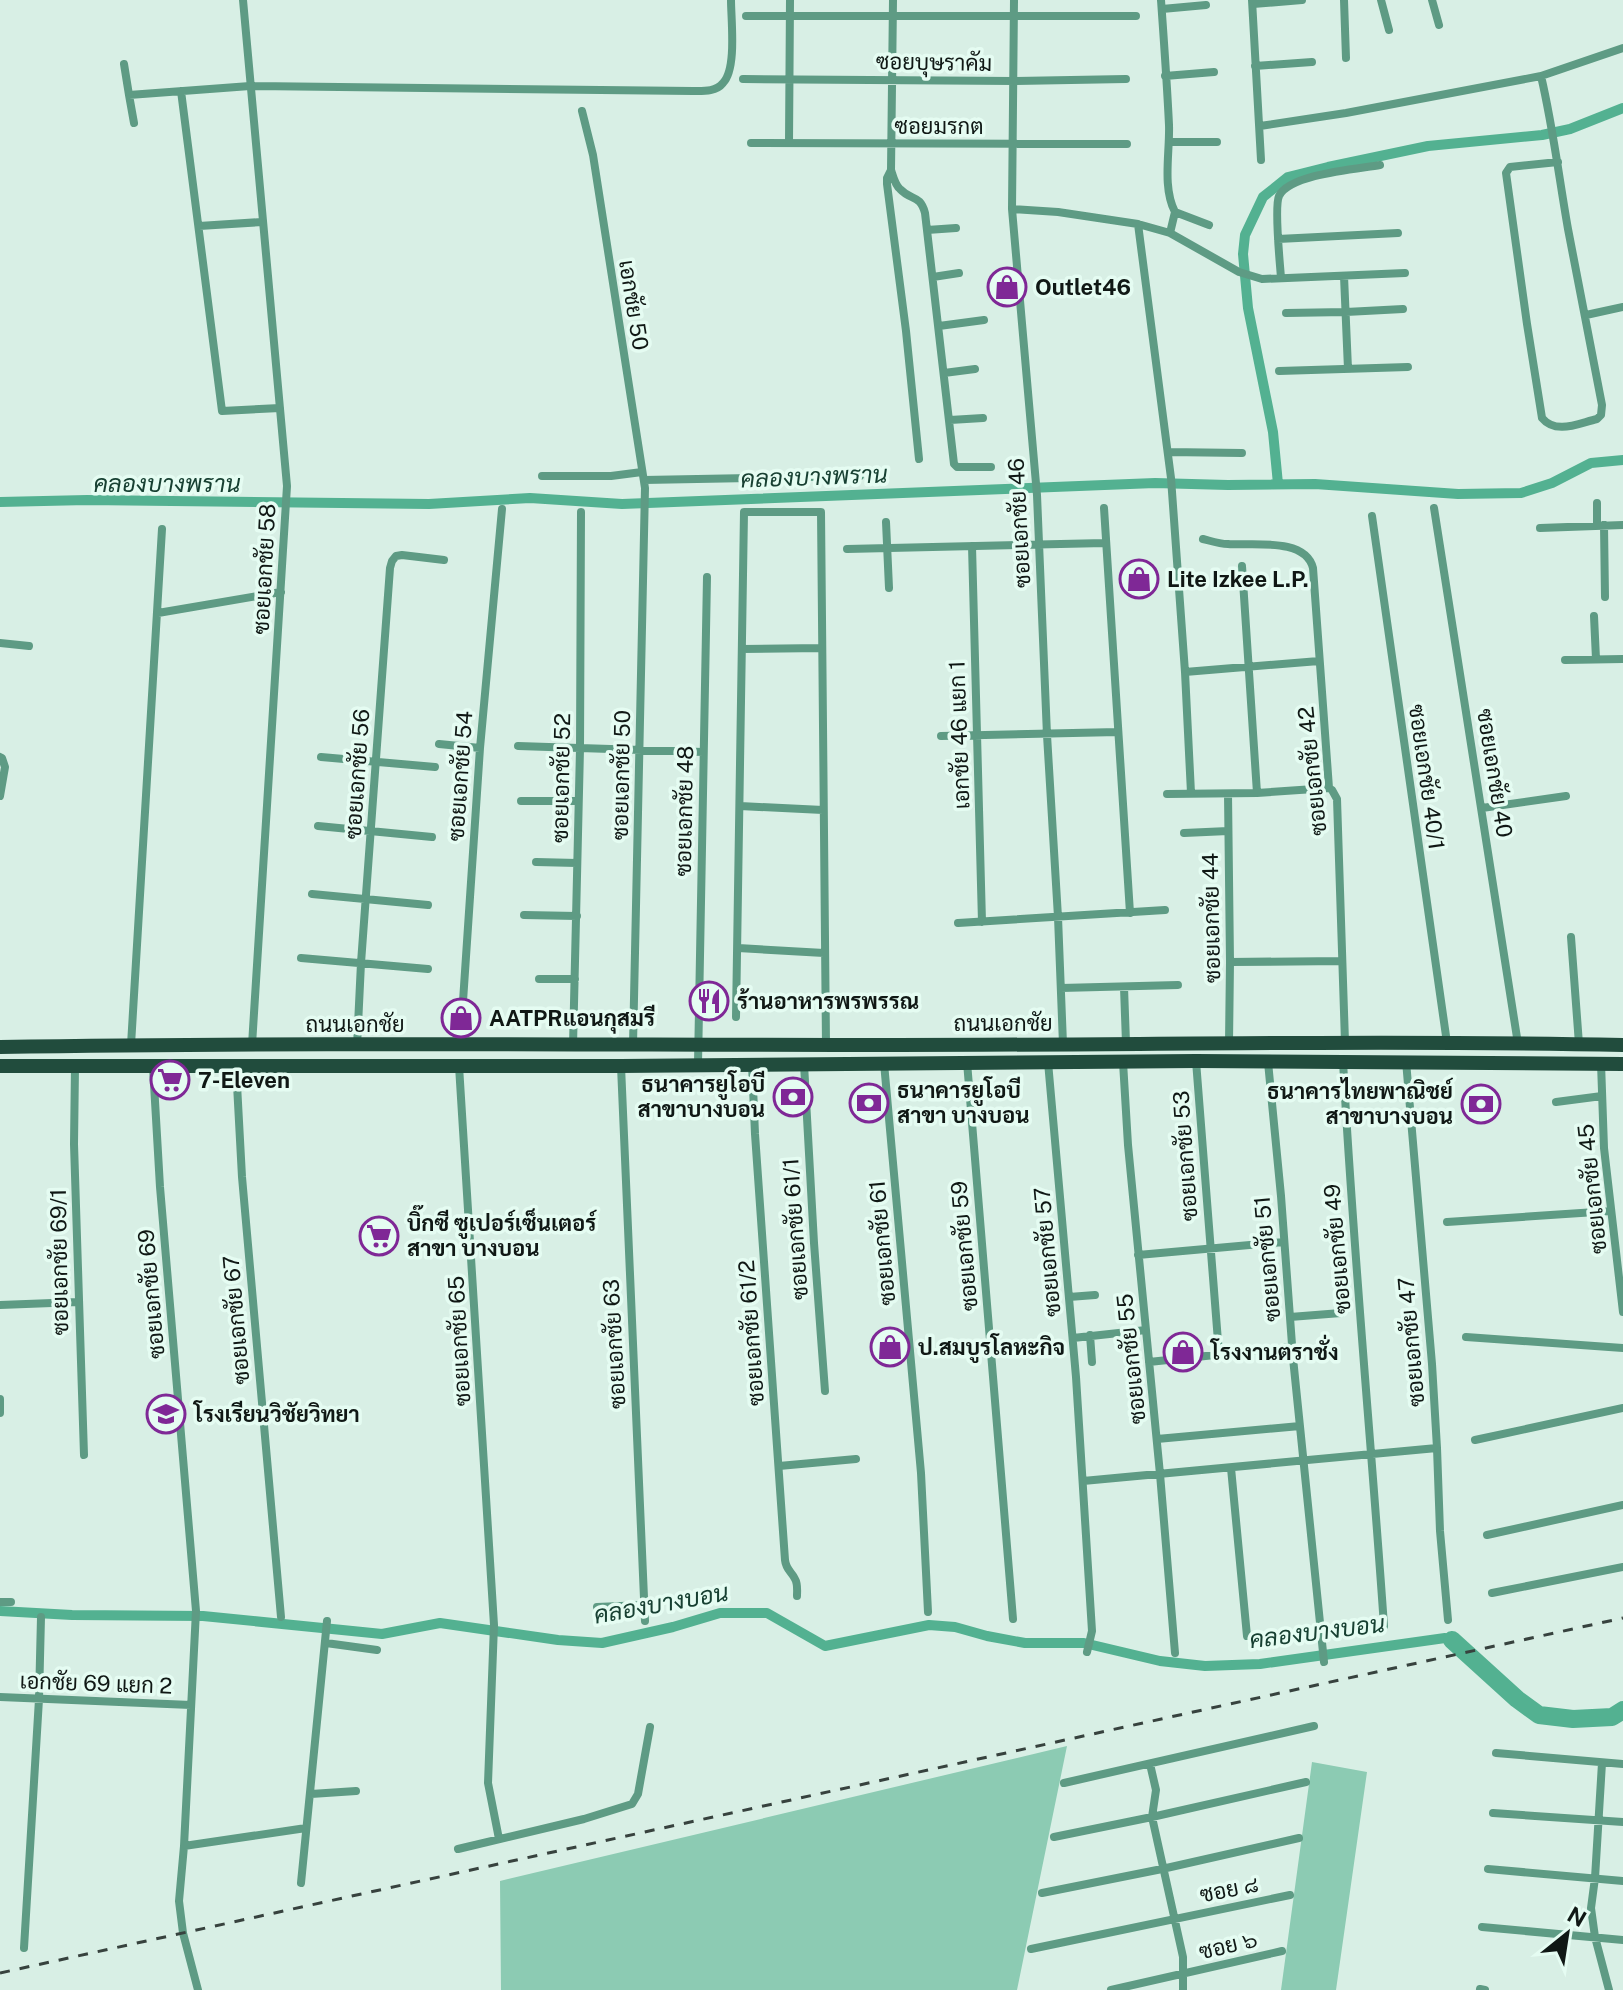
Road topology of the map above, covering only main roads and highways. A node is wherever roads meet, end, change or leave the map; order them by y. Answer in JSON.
{"nodes":[{"id":1,"x":1229,"y":1043,"type":"junction"},
{"id":2,"x":1623,"y":1045,"type":"edge"},
{"id":3,"x":0,"y":1047,"type":"edge"},
{"id":4,"x":1229,"y":1062,"type":"junction"},
{"id":5,"x":1623,"y":1064,"type":"edge"},
{"id":6,"x":0,"y":1066,"type":"edge"}],
"edges":[{"from":1,"to":2,"type":"main road","name":"ถนนเอกชัย"},
{"from":1,"to":3,"type":"main road","name":"ถนนเอกชัย"},
{"from":1,"to":4,"type":"main road"},
{"from":4,"to":5,"type":"main road","name":"ถนนเอกชัย"},
{"from":4,"to":6,"type":"main road","name":"ถนนเอกชัย"}]}
